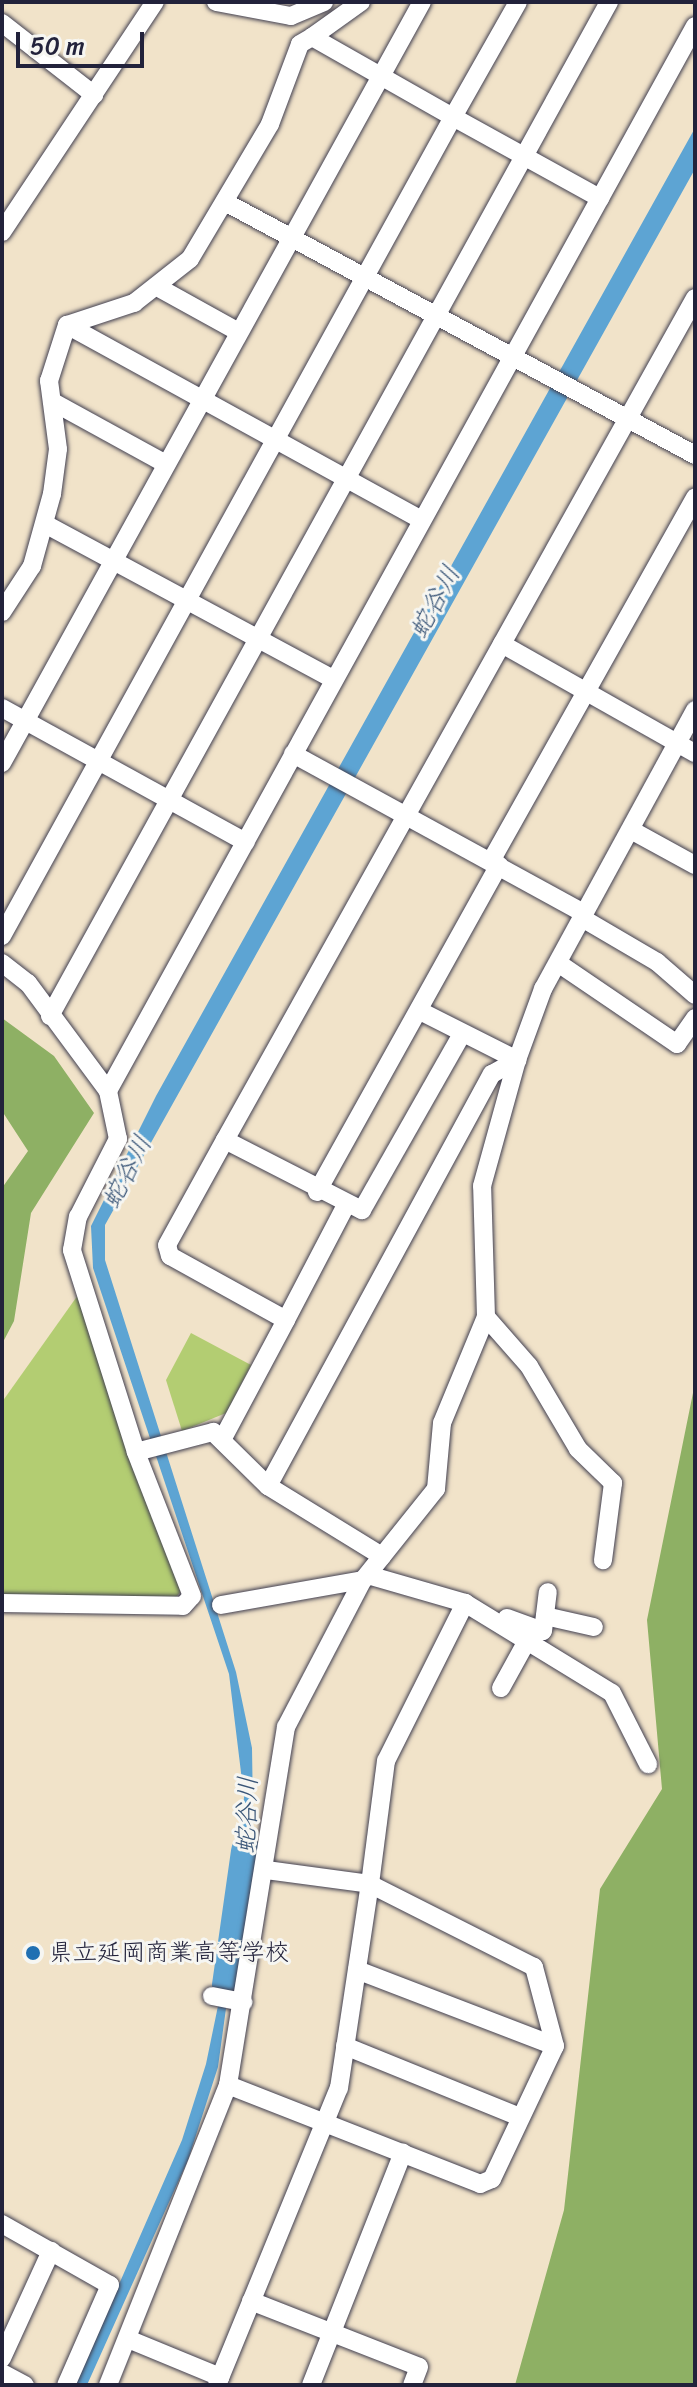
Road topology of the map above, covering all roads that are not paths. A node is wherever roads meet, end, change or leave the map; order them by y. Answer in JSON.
{"nodes":[{"id":1,"x":155,"y":2,"type":"edge"},
{"id":2,"x":216,"y":2,"type":"edge"},
{"id":3,"x":324,"y":2,"type":"edge"},
{"id":4,"x":361,"y":2,"type":"edge"},
{"id":5,"x":422,"y":2,"type":"edge"},
{"id":6,"x":518,"y":2,"type":"edge"},
{"id":7,"x":609,"y":2,"type":"edge"},
{"id":8,"x":2,"y":23,"type":"edge"},
{"id":9,"x":695,"y":26,"type":"edge"},
{"id":10,"x":312,"y":37,"type":"junction"},
{"id":11,"x":381,"y":78,"type":"junction"},
{"id":12,"x":94,"y":95,"type":"junction"},
{"id":13,"x":453,"y":117,"type":"junction"},
{"id":14,"x":524,"y":157,"type":"junction"},
{"id":15,"x":600,"y":198,"type":"junction"},
{"id":16,"x":225,"y":202,"type":"junction"},
{"id":17,"x":2,"y":232,"type":"edge"},
{"id":18,"x":292,"y":238,"type":"junction"},
{"id":19,"x":365,"y":277,"type":"junction"},
{"id":20,"x":161,"y":289,"type":"junction"},
{"id":21,"x":695,"y":298,"type":"edge"},
{"id":22,"x":437,"y":318,"type":"junction"},
{"id":23,"x":67,"y":325,"type":"junction"},
{"id":24,"x":239,"y":332,"type":"junction"},
{"id":25,"x":511,"y":359,"type":"junction"},
{"id":26,"x":205,"y":398,"type":"junction"},
{"id":27,"x":53,"y":402,"type":"junction"},
{"id":28,"x":626,"y":419,"type":"junction"},
{"id":29,"x":276,"y":439,"type":"junction"},
{"id":30,"x":695,"y":455,"type":"edge"},
{"id":31,"x":166,"y":464,"type":"junction"},
{"id":32,"x":347,"y":479,"type":"junction"},
{"id":33,"x":695,"y":497,"type":"edge"},
{"id":34,"x":422,"y":520,"type":"junction"},
{"id":35,"x":45,"y":524,"type":"junction"},
{"id":36,"x":114,"y":559,"type":"junction"},
{"id":37,"x":186,"y":600,"type":"junction"},
{"id":38,"x":2,"y":612,"type":"edge"},
{"id":39,"x":259,"y":639,"type":"junction"},
{"id":40,"x":502,"y":644,"type":"junction"},
{"id":41,"x":333,"y":679,"type":"junction"},
{"id":42,"x":586,"y":690,"type":"junction"},
{"id":43,"x":2,"y":708,"type":"edge"},
{"id":44,"x":695,"y":710,"type":"edge"},
{"id":45,"x":25,"y":721,"type":"junction"},
{"id":46,"x":677,"y":743,"type":"junction"},
{"id":47,"x":695,"y":753,"type":"edge"},
{"id":48,"x":293,"y":754,"type":"junction"},
{"id":49,"x":97,"y":761,"type":"junction"},
{"id":50,"x":2,"y":763,"type":"edge"},
{"id":51,"x":169,"y":800,"type":"junction"},
{"id":52,"x":406,"y":815,"type":"junction"},
{"id":53,"x":631,"y":830,"type":"junction"},
{"id":54,"x":246,"y":842,"type":"junction"},
{"id":55,"x":495,"y":863,"type":"junction"},
{"id":56,"x":695,"y":865,"type":"edge"},
{"id":57,"x":583,"y":916,"type":"junction"},
{"id":58,"x":2,"y":936,"type":"edge"},
{"id":59,"x":2,"y":963,"type":"edge"},
{"id":60,"x":558,"y":963,"type":"junction"},
{"id":61,"x":695,"y":995,"type":"edge"},
{"id":62,"x":420,"y":1011,"type":"junction"},
{"id":63,"x":50,"y":1016,"type":"junction"},
{"id":64,"x":695,"y":1018,"type":"edge"},
{"id":65,"x":462,"y":1034,"type":"junction"},
{"id":66,"x":517,"y":1060,"type":"junction"},
{"id":67,"x":108,"y":1091,"type":"junction"},
{"id":68,"x":225,"y":1140,"type":"junction"},
{"id":69,"x":317,"y":1192,"type":"junction"},
{"id":70,"x":345,"y":1207,"type":"junction"},
{"id":71,"x":486,"y":1317,"type":"junction"},
{"id":72,"x":286,"y":1320,"type":"junction"},
{"id":73,"x":222,"y":1440,"type":"junction"},
{"id":74,"x":140,"y":1452,"type":"junction"},
{"id":75,"x":268,"y":1486,"type":"junction"},
{"id":76,"x":382,"y":1556,"type":"junction"},
{"id":77,"x":603,"y":1560,"type":"dead end"},
{"id":78,"x":365,"y":1578,"type":"junction"},
{"id":79,"x":548,"y":1592,"type":"dead end"},
{"id":80,"x":2,"y":1603,"type":"edge"},
{"id":81,"x":221,"y":1605,"type":"dead end"},
{"id":82,"x":470,"y":1605,"type":"junction"},
{"id":83,"x":545,"y":1616,"type":"junction"},
{"id":84,"x":594,"y":1627,"type":"dead end"},
{"id":85,"x":528,"y":1639,"type":"junction"},
{"id":86,"x":501,"y":1688,"type":"dead end"},
{"id":87,"x":648,"y":1764,"type":"dead end"},
{"id":88,"x":266,"y":1870,"type":"junction"},
{"id":89,"x":370,"y":1884,"type":"junction"},
{"id":90,"x":357,"y":1970,"type":"junction"},
{"id":91,"x":214,"y":1996,"type":"dead end"},
{"id":92,"x":242,"y":2002,"type":"junction"},
{"id":93,"x":345,"y":2046,"type":"junction"},
{"id":94,"x":555,"y":2046,"type":"junction"},
{"id":95,"x":228,"y":2085,"type":"junction"},
{"id":96,"x":520,"y":2117,"type":"junction"},
{"id":97,"x":322,"y":2122,"type":"junction"},
{"id":98,"x":403,"y":2153,"type":"junction"},
{"id":99,"x":2,"y":2224,"type":"edge"},
{"id":100,"x":51,"y":2251,"type":"junction"},
{"id":101,"x":251,"y":2301,"type":"junction"},
{"id":102,"x":332,"y":2333,"type":"junction"},
{"id":103,"x":128,"y":2339,"type":"junction"},
{"id":104,"x":2,"y":2358,"type":"edge"},
{"id":105,"x":2,"y":2373,"type":"edge"},
{"id":106,"x":219,"y":2381,"type":"edge"},
{"id":107,"x":25,"y":2385,"type":"edge"},
{"id":108,"x":66,"y":2385,"type":"edge"},
{"id":109,"x":108,"y":2385,"type":"edge"},
{"id":110,"x":311,"y":2385,"type":"edge"},
{"id":111,"x":412,"y":2385,"type":"edge"}],
"edges":[{"from":1,"to":12,"type":"street"},
{"from":2,"to":3,"type":"street"},
{"from":4,"to":10,"type":"street"},
{"from":5,"to":11,"type":"street"},
{"from":6,"to":13,"type":"street"},
{"from":7,"to":14,"type":"street"},
{"from":8,"to":12,"type":"street"},
{"from":9,"to":15,"type":"street"},
{"from":10,"to":11,"type":"street"},
{"from":10,"to":16,"type":"street"},
{"from":11,"to":13,"type":"street"},
{"from":11,"to":18,"type":"street"},
{"from":12,"to":17,"type":"street"},
{"from":13,"to":14,"type":"street"},
{"from":13,"to":19,"type":"street"},
{"from":14,"to":15,"type":"street"},
{"from":14,"to":22,"type":"street"},
{"from":15,"to":25,"type":"street"},
{"from":16,"to":18,"type":"street"},
{"from":16,"to":20,"type":"street"},
{"from":18,"to":19,"type":"street"},
{"from":18,"to":24,"type":"street"},
{"from":19,"to":22,"type":"street"},
{"from":19,"to":29,"type":"street"},
{"from":20,"to":23,"type":"street"},
{"from":20,"to":24,"type":"street"},
{"from":21,"to":28,"type":"street"},
{"from":22,"to":25,"type":"street"},
{"from":22,"to":32,"type":"street"},
{"from":23,"to":26,"type":"street"},
{"from":23,"to":27,"type":"street"},
{"from":24,"to":26,"type":"street"},
{"from":25,"to":28,"type":"street"},
{"from":25,"to":34,"type":"street"},
{"from":26,"to":29,"type":"street"},
{"from":26,"to":31,"type":"street"},
{"from":27,"to":31,"type":"street"},
{"from":27,"to":35,"type":"street"},
{"from":28,"to":30,"type":"street"},
{"from":28,"to":40,"type":"street"},
{"from":29,"to":32,"type":"street"},
{"from":29,"to":37,"type":"street"},
{"from":31,"to":36,"type":"street"},
{"from":32,"to":34,"type":"street"},
{"from":32,"to":39,"type":"street"},
{"from":33,"to":42,"type":"street"},
{"from":34,"to":41,"type":"street"},
{"from":35,"to":36,"type":"street"},
{"from":35,"to":38,"type":"street"},
{"from":36,"to":37,"type":"street"},
{"from":36,"to":45,"type":"street"},
{"from":37,"to":39,"type":"street"},
{"from":37,"to":49,"type":"street"},
{"from":39,"to":41,"type":"street"},
{"from":39,"to":51,"type":"street"},
{"from":40,"to":42,"type":"street"},
{"from":40,"to":52,"type":"street"},
{"from":41,"to":48,"type":"street"},
{"from":42,"to":46,"type":"street"},
{"from":42,"to":55,"type":"street"},
{"from":43,"to":45,"type":"street"},
{"from":44,"to":46,"type":"street"},
{"from":45,"to":49,"type":"street"},
{"from":45,"to":50,"type":"street"},
{"from":46,"to":47,"type":"street"},
{"from":46,"to":53,"type":"street"},
{"from":48,"to":52,"type":"street"},
{"from":48,"to":54,"type":"street"},
{"from":49,"to":51,"type":"street"},
{"from":49,"to":58,"type":"street"},
{"from":51,"to":54,"type":"street"},
{"from":51,"to":63,"type":"street"},
{"from":52,"to":55,"type":"street"},
{"from":52,"to":68,"type":"street"},
{"from":53,"to":56,"type":"street"},
{"from":53,"to":57,"type":"street"},
{"from":54,"to":67,"type":"street"},
{"from":55,"to":57,"type":"street"},
{"from":55,"to":62,"type":"street"},
{"from":57,"to":60,"type":"street"},
{"from":57,"to":61,"type":"street"},
{"from":59,"to":63,"type":"street"},
{"from":60,"to":64,"type":"street"},
{"from":60,"to":66,"type":"street"},
{"from":62,"to":65,"type":"street"},
{"from":62,"to":69,"type":"street"},
{"from":63,"to":67,"type":"street"},
{"from":65,"to":66,"type":"street"},
{"from":65,"to":70,"type":"street"},
{"from":66,"to":71,"type":"street"},
{"from":66,"to":75,"type":"street"},
{"from":67,"to":74,"type":"street"},
{"from":68,"to":69,"type":"street"},
{"from":68,"to":72,"type":"street"},
{"from":69,"to":70,"type":"street"},
{"from":70,"to":72,"type":"street"},
{"from":71,"to":76,"type":"street"},
{"from":71,"to":77,"type":"street"},
{"from":72,"to":73,"type":"street"},
{"from":73,"to":74,"type":"street"},
{"from":73,"to":75,"type":"street"},
{"from":74,"to":80,"type":"street"},
{"from":75,"to":76,"type":"street"},
{"from":76,"to":78,"type":"street"},
{"from":78,"to":81,"type":"street"},
{"from":78,"to":82,"type":"street"},
{"from":78,"to":88,"type":"street"},
{"from":79,"to":83,"type":"street"},
{"from":82,"to":83,"type":"street"},
{"from":82,"to":85,"type":"street"},
{"from":82,"to":89,"type":"street"},
{"from":83,"to":84,"type":"street"},
{"from":85,"to":86,"type":"street"},
{"from":85,"to":87,"type":"street"},
{"from":88,"to":89,"type":"street"},
{"from":88,"to":92,"type":"street"},
{"from":89,"to":90,"type":"street"},
{"from":89,"to":94,"type":"street"},
{"from":90,"to":93,"type":"street"},
{"from":90,"to":94,"type":"street"},
{"from":91,"to":92,"type":"street"},
{"from":92,"to":95,"type":"street"},
{"from":93,"to":96,"type":"street"},
{"from":93,"to":97,"type":"street"},
{"from":94,"to":96,"type":"street"},
{"from":95,"to":97,"type":"street"},
{"from":95,"to":103,"type":"street"},
{"from":96,"to":98,"type":"street"},
{"from":97,"to":98,"type":"street"},
{"from":97,"to":101,"type":"street"},
{"from":98,"to":102,"type":"street"},
{"from":99,"to":100,"type":"street"},
{"from":100,"to":104,"type":"street"},
{"from":100,"to":108,"type":"street"},
{"from":101,"to":102,"type":"street"},
{"from":101,"to":106,"type":"street"},
{"from":102,"to":110,"type":"street"},
{"from":102,"to":111,"type":"street"},
{"from":103,"to":106,"type":"street"},
{"from":103,"to":109,"type":"street"},
{"from":105,"to":107,"type":"street"}]}
